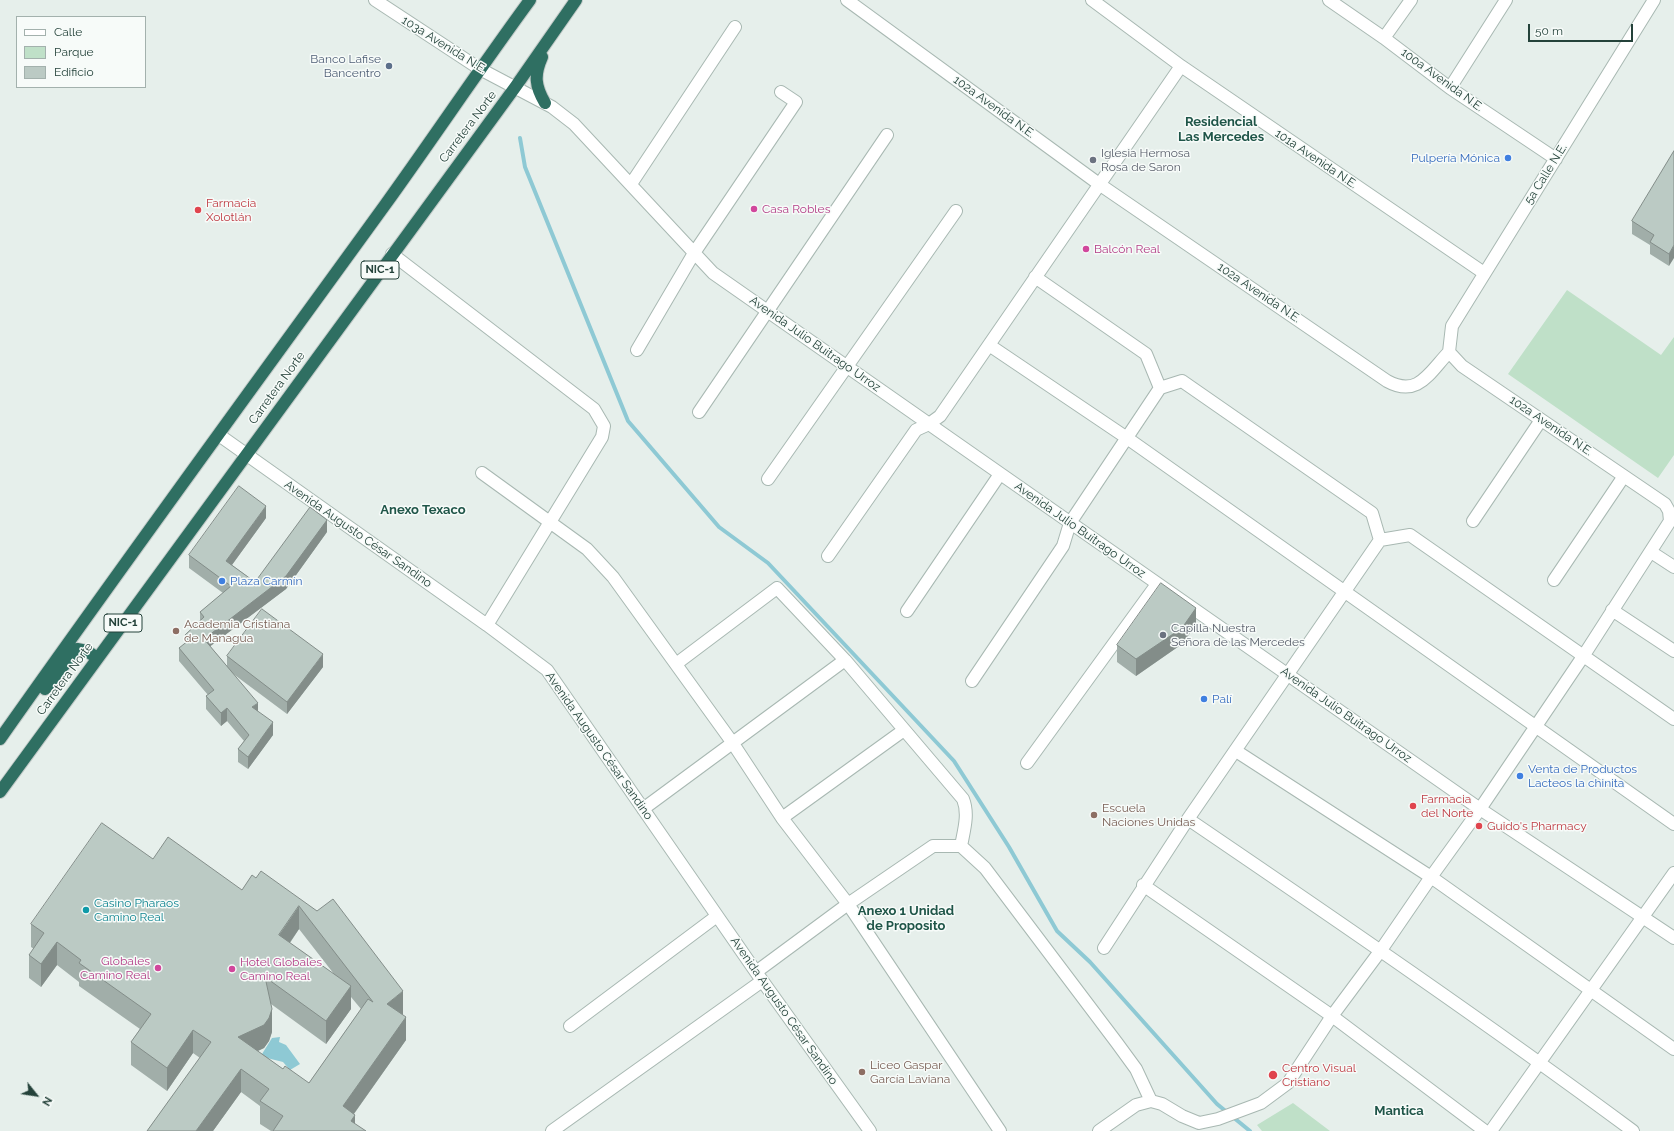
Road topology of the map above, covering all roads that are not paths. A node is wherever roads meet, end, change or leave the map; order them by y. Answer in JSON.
{"nodes":[{"id":1,"x":375,"y":0,"type":"edge"},
{"id":2,"x":530,"y":0,"type":"edge"},
{"id":3,"x":576,"y":0,"type":"edge"},
{"id":4,"x":847,"y":0,"type":"edge"},
{"id":5,"x":1092,"y":0,"type":"edge"},
{"id":6,"x":1329,"y":0,"type":"edge"},
{"id":7,"x":1411,"y":0,"type":"edge"},
{"id":8,"x":1506,"y":0,"type":"edge"},
{"id":9,"x":1654,"y":0,"type":"edge"},
{"id":10,"x":557,"y":27,"type":"junction"},
{"id":11,"x":735,"y":27,"type":"dead end"},
{"id":12,"x":1384,"y":38,"type":"junction"},
{"id":13,"x":1181,"y":66,"type":"junction"},
{"id":14,"x":480,"y":68,"type":"junction"},
{"id":15,"x":516,"y":86,"type":"junction"},
{"id":16,"x":1450,"y":88,"type":"junction"},
{"id":17,"x":781,"y":92,"type":"dead end"},
{"id":18,"x":545,"y":103,"type":"junction"},
{"id":19,"x":887,"y":135,"type":"dead end"},
{"id":20,"x":1556,"y":158,"type":"junction"},
{"id":21,"x":631,"y":184,"type":"junction"},
{"id":22,"x":1099,"y":184,"type":"junction"},
{"id":23,"x":956,"y":211,"type":"dead end"},
{"id":24,"x":694,"y":253,"type":"junction"},
{"id":25,"x":392,"y":254,"type":"junction"},
{"id":26,"x":1484,"y":273,"type":"junction"},
{"id":27,"x":1035,"y":277,"type":"junction"},
{"id":28,"x":767,"y":311,"type":"junction"},
{"id":29,"x":989,"y":345,"type":"junction"},
{"id":30,"x":637,"y":350,"type":"dead end"},
{"id":31,"x":1449,"y":352,"type":"junction"},
{"id":32,"x":847,"y":367,"type":"junction"},
{"id":33,"x":1160,"y":388,"type":"junction"},
{"id":34,"x":699,"y":412,"type":"dead end"},
{"id":35,"x":1541,"y":420,"type":"junction"},
{"id":36,"x":929,"y":424,"type":"junction"},
{"id":37,"x":219,"y":435,"type":"junction"},
{"id":38,"x":1127,"y":438,"type":"junction"},
{"id":39,"x":246,"y":455,"type":"junction"},
{"id":40,"x":482,"y":473,"type":"dead end"},
{"id":41,"x":1000,"y":474,"type":"junction"},
{"id":42,"x":1624,"y":476,"type":"junction"},
{"id":43,"x":768,"y":479,"type":"dead end"},
{"id":44,"x":1671,"y":509,"type":"edge"},
{"id":45,"x":1473,"y":521,"type":"dead end"},
{"id":46,"x":551,"y":522,"type":"junction"},
{"id":47,"x":1070,"y":523,"type":"junction"},
{"id":48,"x":1380,"y":540,"type":"junction"},
{"id":49,"x":1651,"y":552,"type":"junction"},
{"id":50,"x":828,"y":556,"type":"dead end"},
{"id":51,"x":1674,"y":567,"type":"edge"},
{"id":52,"x":1554,"y":580,"type":"dead end"},
{"id":53,"x":1157,"y":584,"type":"junction"},
{"id":54,"x":1344,"y":592,"type":"junction"},
{"id":55,"x":1612,"y":610,"type":"junction"},
{"id":56,"x":907,"y":611,"type":"dead end"},
{"id":57,"x":487,"y":625,"type":"junction"},
{"id":58,"x":1674,"y":651,"type":"edge"},
{"id":59,"x":1584,"y":655,"type":"junction"},
{"id":60,"x":97,"y":658,"type":"junction"},
{"id":61,"x":845,"y":660,"type":"junction"},
{"id":62,"x":676,"y":664,"type":"junction"},
{"id":63,"x":1289,"y":674,"type":"junction"},
{"id":64,"x":972,"y":681,"type":"dead end"},
{"id":65,"x":14,"y":719,"type":"junction"},
{"id":66,"x":1674,"y":719,"type":"edge"},
{"id":67,"x":1535,"y":726,"type":"junction"},
{"id":68,"x":904,"y":730,"type":"junction"},
{"id":69,"x":0,"y":740,"type":"edge"},
{"id":70,"x":732,"y":742,"type":"junction"},
{"id":71,"x":1236,"y":751,"type":"junction"},
{"id":72,"x":1027,"y":763,"type":"dead end"},
{"id":73,"x":0,"y":792,"type":"edge"},
{"id":74,"x":643,"y":808,"type":"junction"},
{"id":75,"x":1480,"y":809,"type":"junction"},
{"id":76,"x":782,"y":818,"type":"junction"},
{"id":77,"x":1188,"y":819,"type":"junction"},
{"id":78,"x":1674,"y":824,"type":"edge"},
{"id":79,"x":961,"y":846,"type":"junction"},
{"id":80,"x":1674,"y":873,"type":"edge"},
{"id":81,"x":1431,"y":877,"type":"junction"},
{"id":82,"x":1144,"y":885,"type":"junction"},
{"id":83,"x":848,"y":904,"type":"junction"},
{"id":84,"x":717,"y":916,"type":"junction"},
{"id":85,"x":1644,"y":917,"type":"junction"},
{"id":86,"x":1674,"y":938,"type":"edge"},
{"id":87,"x":1104,"y":948,"type":"dead end"},
{"id":88,"x":1381,"y":950,"type":"junction"},
{"id":89,"x":759,"y":977,"type":"junction"},
{"id":90,"x":1592,"y":991,"type":"junction"},
{"id":91,"x":1332,"y":1016,"type":"junction"},
{"id":92,"x":570,"y":1026,"type":"dead end"},
{"id":93,"x":1674,"y":1049,"type":"edge"},
{"id":94,"x":1541,"y":1063,"type":"junction"},
{"id":95,"x":1151,"y":1101,"type":"junction"},
{"id":96,"x":552,"y":1131,"type":"edge"},
{"id":97,"x":870,"y":1131,"type":"edge"},
{"id":98,"x":1000,"y":1131,"type":"edge"},
{"id":99,"x":1099,"y":1131,"type":"edge"},
{"id":100,"x":1485,"y":1131,"type":"edge"},
{"id":101,"x":1491,"y":1131,"type":"edge"},
{"id":102,"x":1633,"y":1131,"type":"edge"}],
"edges":[{"from":1,"to":14,"type":"street","name":"103a Avenida N.E."},
{"from":2,"to":14,"type":"highway","name":"Carretera Norte","number":"NIC-1"},
{"from":3,"to":10,"type":"highway","name":"Carretera Norte","number":"NIC-1"},
{"from":4,"to":22,"type":"street","name":"102a Avenida N.E."},
{"from":5,"to":13,"type":"street","name":"101a Avenida N.E."},
{"from":6,"to":12,"type":"street","name":"100a Avenida N.E."},
{"from":7,"to":12,"type":"street"},
{"from":8,"to":16,"type":"street"},
{"from":9,"to":20,"type":"street","name":"5a Calle N.E."},
{"from":10,"to":15,"type":"highway","name":"Carretera Norte","number":"NIC-1"},
{"from":10,"to":18,"type":"highway"},
{"from":11,"to":21,"type":"street"},
{"from":12,"to":16,"type":"street","name":"100a Avenida N.E."},
{"from":13,"to":22,"type":"street"},
{"from":13,"to":26,"type":"street","name":"101a Avenida N.E."},
{"from":14,"to":15,"type":"street","name":"103a Avenida N.E."},
{"from":14,"to":37,"type":"highway","name":"Carretera Norte","number":"NIC-1"},
{"from":15,"to":18,"type":"street","name":"Avenida Julio Buitrago Urroz"},
{"from":15,"to":25,"type":"highway","name":"Carretera Norte","number":"NIC-1"},
{"from":16,"to":20,"type":"street","name":"100a Avenida N.E."},
{"from":17,"to":24,"type":"street"},
{"from":18,"to":21,"type":"street","name":"Avenida Julio Buitrago Urroz"},
{"from":19,"to":28,"type":"street"},
{"from":20,"to":26,"type":"street","name":"5a Calle N.E."},
{"from":21,"to":24,"type":"street","name":"Avenida Julio Buitrago Urroz"},
{"from":22,"to":27,"type":"street"},
{"from":22,"to":31,"type":"street","name":"102a Avenida N.E."},
{"from":23,"to":32,"type":"street"},
{"from":24,"to":28,"type":"street","name":"Avenida Julio Buitrago Urroz"},
{"from":24,"to":30,"type":"street"},
{"from":25,"to":39,"type":"highway","name":"Carretera Norte","number":"NIC-1"},
{"from":25,"to":46,"type":"street"},
{"from":26,"to":31,"type":"street","name":"5a Calle N.E."},
{"from":27,"to":29,"type":"street"},
{"from":27,"to":33,"type":"street"},
{"from":28,"to":32,"type":"street","name":"Avenida Julio Buitrago Urroz"},
{"from":28,"to":34,"type":"street"},
{"from":29,"to":36,"type":"street"},
{"from":29,"to":38,"type":"street"},
{"from":31,"to":35,"type":"street","name":"102a Avenida N.E."},
{"from":32,"to":36,"type":"street","name":"Avenida Julio Buitrago Urroz"},
{"from":32,"to":43,"type":"street"},
{"from":33,"to":38,"type":"street"},
{"from":33,"to":48,"type":"street"},
{"from":35,"to":42,"type":"street","name":"102a Avenida N.E."},
{"from":35,"to":45,"type":"street"},
{"from":36,"to":41,"type":"street","name":"Avenida Julio Buitrago Urroz"},
{"from":36,"to":50,"type":"street"},
{"from":37,"to":39,"type":"street","name":"Avenida Augusto César Sandino"},
{"from":37,"to":65,"type":"highway","name":"Carretera Norte","number":"NIC-1"},
{"from":38,"to":47,"type":"street"},
{"from":38,"to":54,"type":"street"},
{"from":39,"to":57,"type":"street","name":"Avenida Augusto César Sandino"},
{"from":39,"to":60,"type":"highway","name":"Carretera Norte","number":"NIC-1"},
{"from":40,"to":46,"type":"street"},
{"from":41,"to":47,"type":"street","name":"Avenida Julio Buitrago Urroz"},
{"from":41,"to":56,"type":"street"},
{"from":42,"to":44,"type":"street","name":"102a Avenida N.E."},
{"from":42,"to":52,"type":"street"},
{"from":44,"to":49,"type":"street"},
{"from":46,"to":57,"type":"street"},
{"from":46,"to":62,"type":"street"},
{"from":47,"to":53,"type":"street","name":"Avenida Julio Buitrago Urroz"},
{"from":47,"to":64,"type":"street"},
{"from":48,"to":54,"type":"street"},
{"from":48,"to":59,"type":"street"},
{"from":49,"to":51,"type":"street"},
{"from":49,"to":55,"type":"street"},
{"from":53,"to":63,"type":"street","name":"Avenida Julio Buitrago Urroz"},
{"from":53,"to":72,"type":"street"},
{"from":54,"to":63,"type":"street"},
{"from":54,"to":67,"type":"street"},
{"from":55,"to":58,"type":"street"},
{"from":55,"to":59,"type":"street"},
{"from":57,"to":74,"type":"street","name":"Avenida Augusto César Sandino"},
{"from":59,"to":66,"type":"street"},
{"from":59,"to":67,"type":"street"},
{"from":60,"to":65,"type":"highway"},
{"from":60,"to":73,"type":"highway","name":"Carretera Norte","number":"NIC-1"},
{"from":61,"to":62,"type":"street"},
{"from":61,"to":68,"type":"street"},
{"from":61,"to":70,"type":"street"},
{"from":62,"to":70,"type":"street"},
{"from":63,"to":71,"type":"street"},
{"from":63,"to":75,"type":"street","name":"Avenida Julio Buitrago Urroz"},
{"from":65,"to":69,"type":"highway","name":"Carretera Norte","number":"NIC-1"},
{"from":67,"to":75,"type":"street"},
{"from":67,"to":78,"type":"street"},
{"from":68,"to":76,"type":"street"},
{"from":68,"to":79,"type":"street"},
{"from":70,"to":74,"type":"street"},
{"from":70,"to":76,"type":"street"},
{"from":71,"to":77,"type":"street"},
{"from":71,"to":81,"type":"street"},
{"from":74,"to":84,"type":"street","name":"Avenida Augusto César Sandino"},
{"from":75,"to":81,"type":"street"},
{"from":75,"to":85,"type":"street","name":"Avenida Julio Buitrago Urroz"},
{"from":76,"to":83,"type":"street"},
{"from":77,"to":82,"type":"street"},
{"from":77,"to":88,"type":"street"},
{"from":79,"to":83,"type":"street"},
{"from":79,"to":95,"type":"street"},
{"from":80,"to":85,"type":"street"},
{"from":81,"to":88,"type":"street"},
{"from":81,"to":90,"type":"street"},
{"from":82,"to":87,"type":"street"},
{"from":82,"to":91,"type":"street"},
{"from":83,"to":89,"type":"street"},
{"from":83,"to":98,"type":"street"},
{"from":84,"to":89,"type":"street","name":"Avenida Augusto César Sandino"},
{"from":84,"to":92,"type":"street"},
{"from":85,"to":86,"type":"street","name":"Avenida Julio Buitrago Urroz"},
{"from":85,"to":90,"type":"street"},
{"from":88,"to":91,"type":"street"},
{"from":88,"to":94,"type":"street"},
{"from":89,"to":96,"type":"street"},
{"from":89,"to":97,"type":"street","name":"Avenida Augusto César Sandino"},
{"from":90,"to":93,"type":"street"},
{"from":90,"to":94,"type":"street"},
{"from":91,"to":95,"type":"street"},
{"from":91,"to":100,"type":"street"},
{"from":94,"to":101,"type":"street"},
{"from":94,"to":102,"type":"street"},
{"from":95,"to":99,"type":"street"}]}
